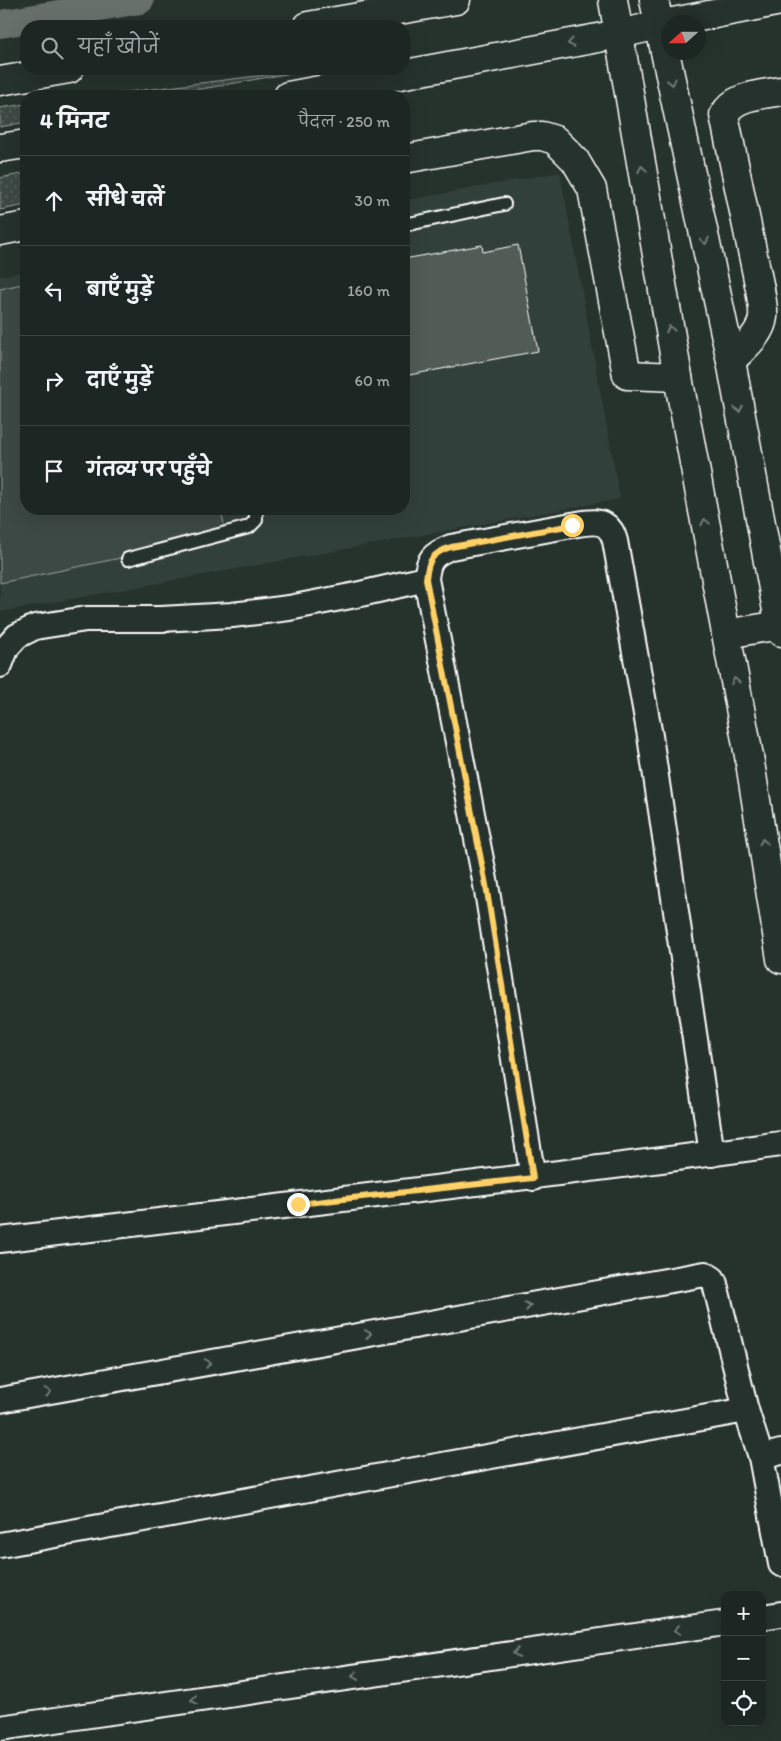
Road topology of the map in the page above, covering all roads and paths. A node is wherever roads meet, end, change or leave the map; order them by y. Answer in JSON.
{"nodes":[{"id":1,"x":456,"y":0,"type":"edge"},
{"id":2,"x":613,"y":0,"type":"edge"},
{"id":3,"x":781,"y":1,"type":"edge"},
{"id":4,"x":685,"y":15,"type":"edge"},
{"id":5,"x":661,"y":19,"type":"edge"},
{"id":6,"x":342,"y":20,"type":"edge"},
{"id":7,"x":619,"y":34,"type":"junction"},
{"id":8,"x":672,"y":60,"type":"edge"},
{"id":9,"x":410,"y":73,"type":"edge"},
{"id":10,"x":34,"y":75,"type":"edge"},
{"id":11,"x":400,"y":75,"type":"edge"},
{"id":12,"x":0,"y":81,"type":"edge"},
{"id":13,"x":320,"y":90,"type":"edge"},
{"id":14,"x":781,"y":91,"type":"edge"},
{"id":15,"x":20,"y":145,"type":"edge"},
{"id":16,"x":0,"y":148,"type":"edge"},
{"id":17,"x":410,"y":158,"type":"edge"},
{"id":18,"x":504,"y":204,"type":"dead end"},
{"id":19,"x":410,"y":225,"type":"edge"},
{"id":20,"x":20,"y":227,"type":"edge"},
{"id":21,"x":0,"y":231,"type":"edge"},
{"id":22,"x":730,"y":361,"type":"junction"},
{"id":23,"x":678,"y":377,"type":"junction"},
{"id":24,"x":256,"y":515,"type":"edge"},
{"id":25,"x":128,"y":559,"type":"dead end"},
{"id":26,"x":426,"y":579,"type":"junction"},
{"id":27,"x":780,"y":628,"type":"edge"},
{"id":28,"x":726,"y":634,"type":"junction"},
{"id":29,"x":0,"y":665,"type":"edge"},
{"id":30,"x":781,"y":959,"type":"edge"},
{"id":31,"x":781,"y":1144,"type":"edge"},
{"id":32,"x":712,"y":1154,"type":"junction"},
{"id":33,"x":533,"y":1178,"type":"junction"},
{"id":34,"x":0,"y":1240,"type":"edge"},
{"id":35,"x":0,"y":1400,"type":"edge"},
{"id":36,"x":746,"y":1410,"type":"junction"},
{"id":37,"x":771,"y":1454,"type":"edge"},
{"id":38,"x":776,"y":1510,"type":"edge"},
{"id":39,"x":0,"y":1545,"type":"edge"},
{"id":40,"x":781,"y":1564,"type":"edge"},
{"id":41,"x":781,"y":1614,"type":"edge"},
{"id":42,"x":766,"y":1616,"type":"edge"},
{"id":43,"x":721,"y":1623,"type":"edge"},
{"id":44,"x":0,"y":1728,"type":"edge"}],
"edges":[{"from":1,"to":6,"type":"street"},
{"from":2,"to":7,"type":"street"},
{"from":3,"to":4,"type":"street"},
{"from":5,"to":7,"type":"street"},
{"from":7,"to":9,"type":"street","one_way":true},
{"from":23,"to":7,"type":"street","one_way":true},
{"from":8,"to":22,"type":"street","one_way":true},
{"from":10,"to":12,"type":"street"},
{"from":11,"to":13,"type":"street","one_way":true},
{"from":14,"to":22,"type":"street"},
{"from":15,"to":16,"type":"street"},
{"from":17,"to":23,"type":"street"},
{"from":18,"to":19,"type":"lane"},
{"from":20,"to":21,"type":"street"},
{"from":22,"to":27,"type":"street","one_way":true},
{"from":28,"to":23,"type":"street","one_way":true},
{"from":24,"to":25,"type":"lane"},
{"from":26,"to":29,"type":"street"},
{"from":26,"to":32,"type":"street"},
{"from":26,"to":33,"type":"street"},
{"from":27,"to":28,"type":"street"},
{"from":30,"to":28,"type":"street","one_way":true},
{"from":31,"to":32,"type":"street"},
{"from":32,"to":33,"type":"street"},
{"from":33,"to":34,"type":"street"},
{"from":35,"to":36,"type":"street","one_way":true},
{"from":36,"to":37,"type":"street"},
{"from":36,"to":39,"type":"street"},
{"from":37,"to":38,"type":"street"},
{"from":38,"to":40,"type":"street"},
{"from":41,"to":42,"type":"street"},
{"from":43,"to":44,"type":"street","one_way":true}]}
